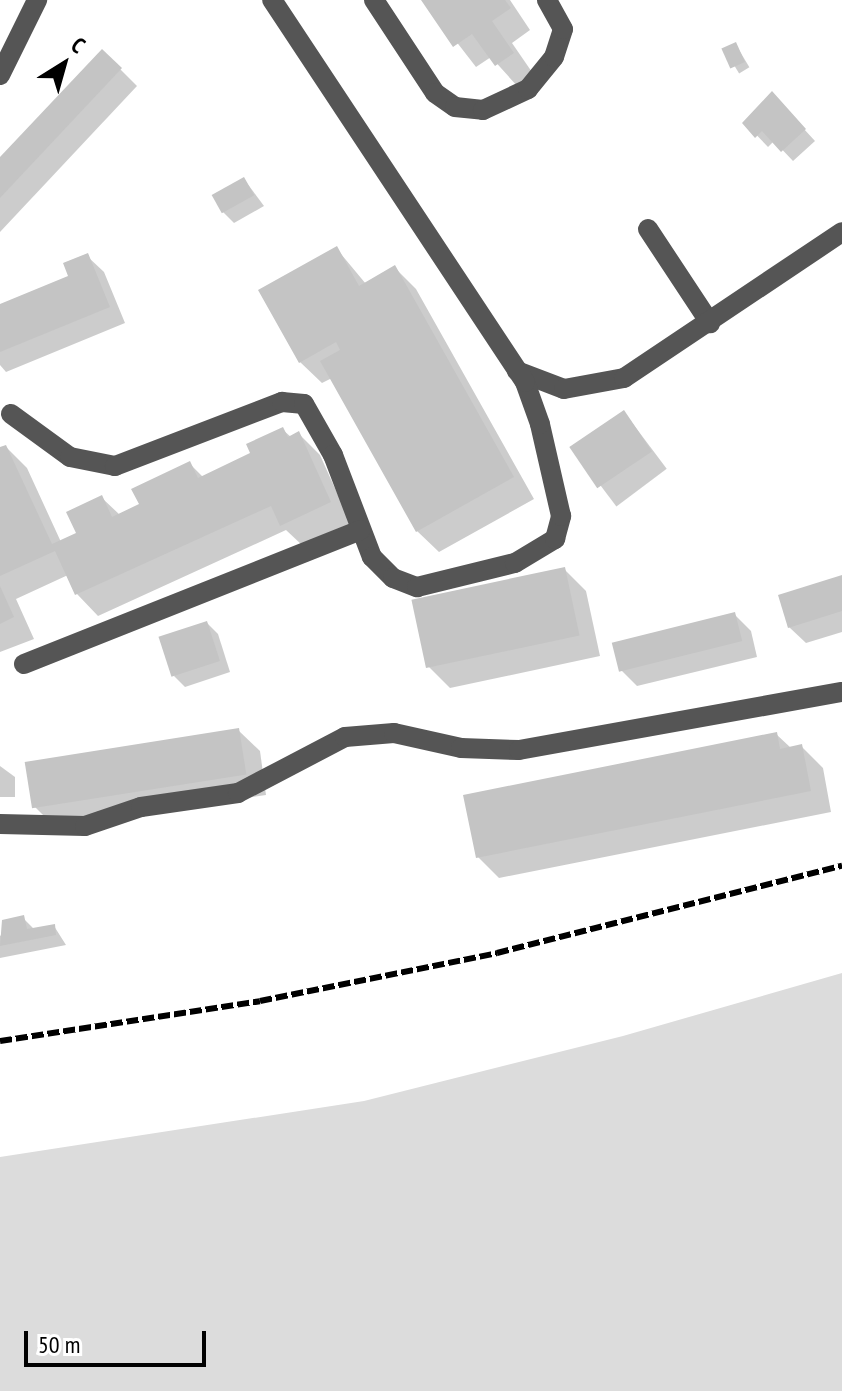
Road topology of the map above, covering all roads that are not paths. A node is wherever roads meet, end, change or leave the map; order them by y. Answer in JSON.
{"nodes":[{"id":1,"x":37,"y":0,"type":"edge"},
{"id":2,"x":272,"y":0,"type":"edge"},
{"id":3,"x":374,"y":0,"type":"edge"},
{"id":4,"x":547,"y":0,"type":"edge"},
{"id":5,"x":0,"y":75,"type":"edge"},
{"id":6,"x":648,"y":229,"type":"dead end"},
{"id":7,"x":842,"y":232,"type":"edge"},
{"id":8,"x":710,"y":323,"type":"junction"},
{"id":9,"x":517,"y":371,"type":"junction"},
{"id":10,"x":11,"y":414,"type":"dead end"},
{"id":11,"x":360,"y":530,"type":"junction"},
{"id":12,"x":24,"y":664,"type":"dead end"},
{"id":13,"x":842,"y":692,"type":"edge"},
{"id":14,"x":0,"y":824,"type":"edge"}],
"edges":[{"from":1,"to":5,"type":"street"},
{"from":2,"to":9,"type":"street"},
{"from":3,"to":4,"type":"street"},
{"from":6,"to":8,"type":"street"},
{"from":7,"to":8,"type":"street"},
{"from":8,"to":9,"type":"street"},
{"from":9,"to":11,"type":"street"},
{"from":10,"to":11,"type":"street"},
{"from":11,"to":12,"type":"street"},
{"from":13,"to":14,"type":"street"}]}
